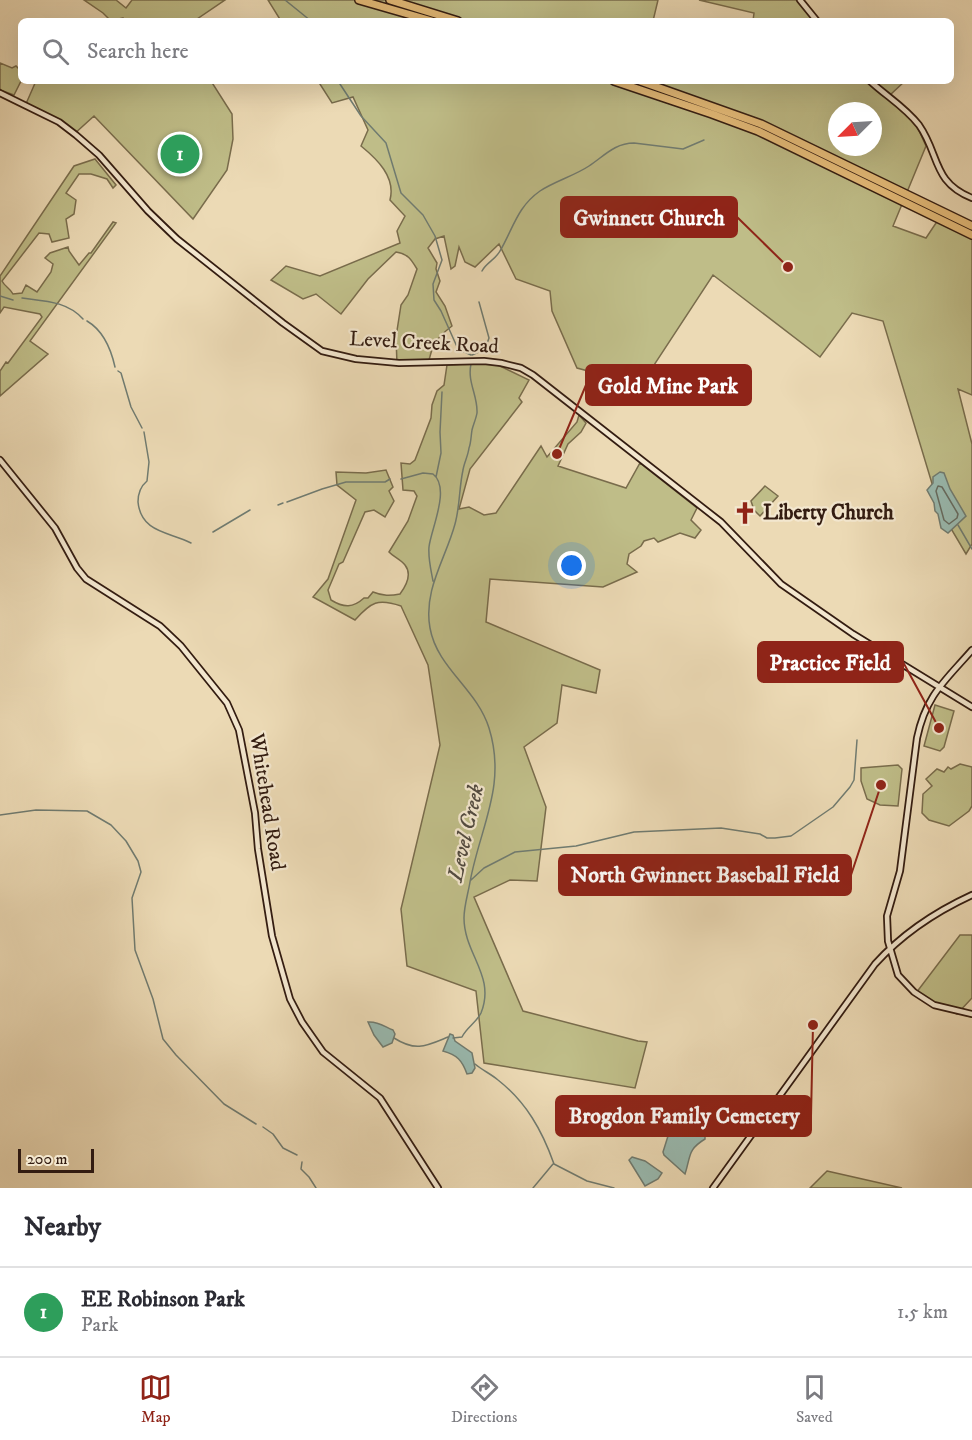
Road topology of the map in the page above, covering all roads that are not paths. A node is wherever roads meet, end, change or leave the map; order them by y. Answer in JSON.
{"nodes":[{"id":1,"x":359,"y":0,"type":"edge"},
{"id":2,"x":390,"y":0,"type":"edge"},
{"id":3,"x":800,"y":0,"type":"edge"},
{"id":4,"x":422,"y":18,"type":"edge"},
{"id":5,"x":448,"y":18,"type":"edge"},
{"id":6,"x":815,"y":18,"type":"edge"},
{"id":7,"x":623,"y":84,"type":"edge"},
{"id":8,"x":648,"y":84,"type":"edge"},
{"id":9,"x":873,"y":84,"type":"edge"},
{"id":10,"x":0,"y":93,"type":"edge"},
{"id":11,"x":972,"y":198,"type":"edge"},
{"id":12,"x":972,"y":226,"type":"edge"},
{"id":13,"x":972,"y":235,"type":"edge"},
{"id":14,"x":0,"y":460,"type":"edge"},
{"id":15,"x":972,"y":650,"type":"edge"},
{"id":16,"x":939,"y":687,"type":"junction"},
{"id":17,"x":972,"y":707,"type":"edge"},
{"id":18,"x":972,"y":895,"type":"edge"},
{"id":19,"x":887,"y":934,"type":"junction"},
{"id":20,"x":900,"y":940,"type":"junction"},
{"id":21,"x":890,"y":948,"type":"junction"},
{"id":22,"x":972,"y":1014,"type":"edge"},
{"id":23,"x":438,"y":1188,"type":"edge"},
{"id":24,"x":713,"y":1188,"type":"edge"}],
"edges":[{"from":1,"to":4,"type":"highway"},
{"from":2,"to":5,"type":"highway"},
{"from":3,"to":6,"type":"street"},
{"from":7,"to":13,"type":"highway"},
{"from":8,"to":12,"type":"highway"},
{"from":9,"to":11,"type":"street"},
{"from":10,"to":16,"type":"street","name":"Level Creek Road"},
{"from":14,"to":23,"type":"street","name":"Whitehead Road"},
{"from":15,"to":16,"type":"street"},
{"from":16,"to":17,"type":"street","name":"Level Creek Road"},
{"from":16,"to":19,"type":"street"},
{"from":18,"to":20,"type":"street"},
{"from":19,"to":20,"type":"street"},
{"from":19,"to":21,"type":"street"},
{"from":20,"to":21,"type":"street"},
{"from":21,"to":22,"type":"street"},
{"from":21,"to":24,"type":"street"}]}
